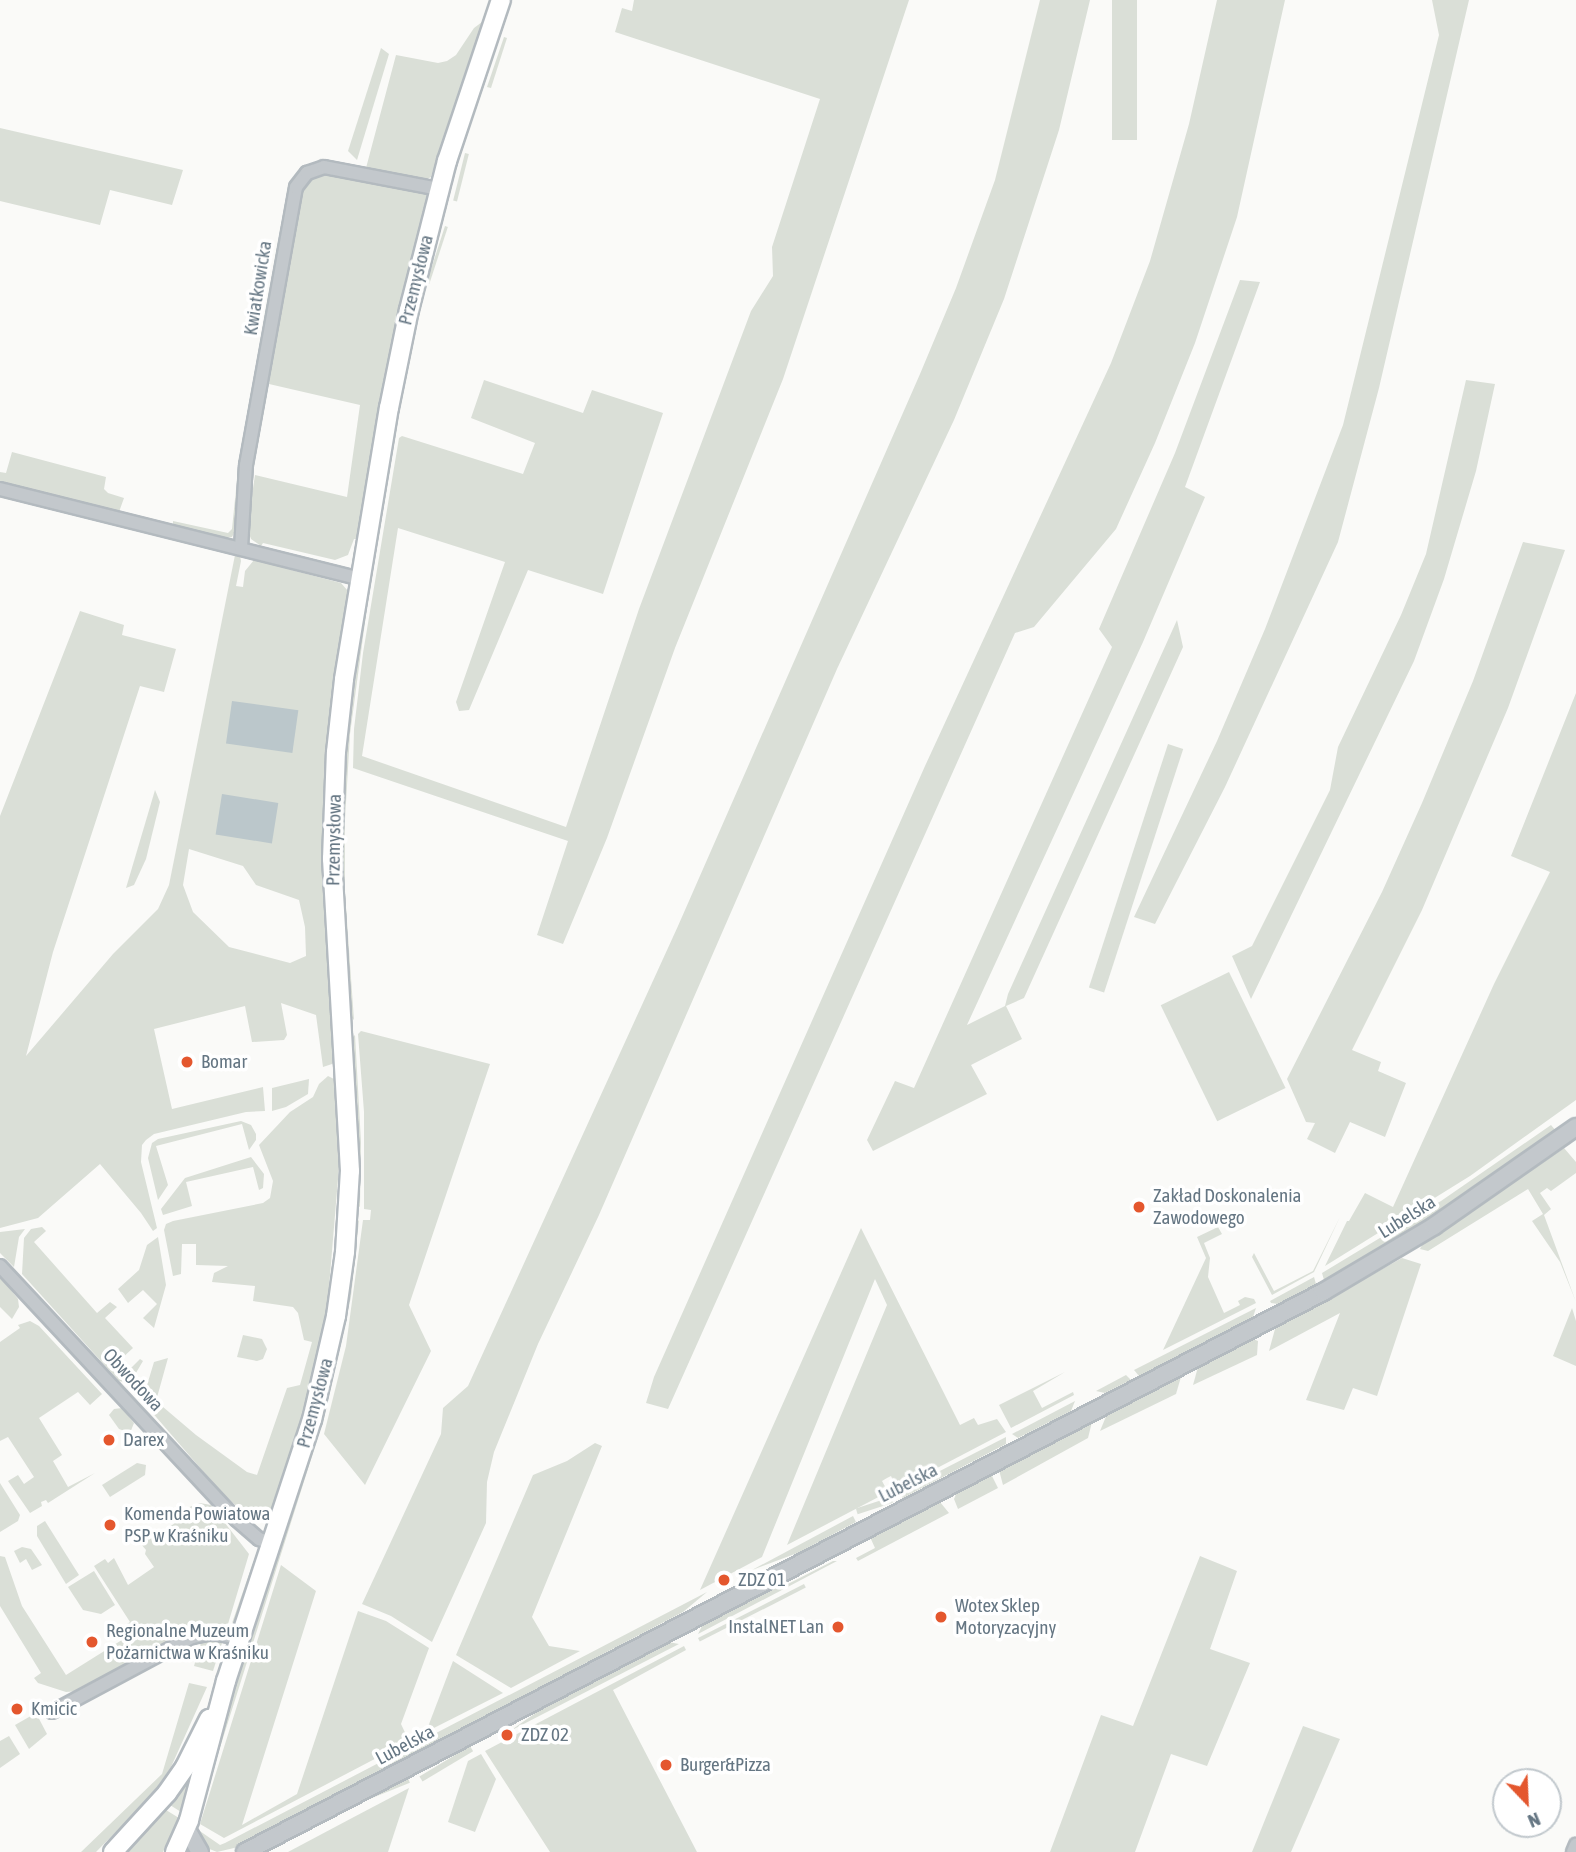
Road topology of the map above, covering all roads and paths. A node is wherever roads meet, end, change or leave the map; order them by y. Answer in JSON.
{"nodes":[{"id":1,"x":501,"y":0,"type":"edge"},
{"id":2,"x":439,"y":189,"type":"junction"},
{"id":3,"x":0,"y":489,"type":"edge"},
{"id":4,"x":241,"y":548,"type":"junction"},
{"id":5,"x":361,"y":579,"type":"junction"},
{"id":6,"x":1576,"y":1127,"type":"edge"},
{"id":7,"x":0,"y":1266,"type":"edge"},
{"id":8,"x":271,"y":1544,"type":"junction"},
{"id":9,"x":240,"y":1638,"type":"junction"},
{"id":10,"x":226,"y":1681,"type":"junction"},
{"id":11,"x":52,"y":1712,"type":"dead end"},
{"id":12,"x":186,"y":1828,"type":"junction"},
{"id":13,"x":1576,"y":1845,"type":"edge"},
{"id":14,"x":113,"y":1852,"type":"edge"},
{"id":15,"x":175,"y":1852,"type":"edge"},
{"id":16,"x":200,"y":1852,"type":"edge"},
{"id":17,"x":245,"y":1852,"type":"edge"},
{"id":18,"x":1573,"y":1852,"type":"edge"}],
"edges":[{"from":1,"to":2,"type":"main road","name":"Przemysłowa"},
{"from":2,"to":4,"type":"street","name":"Kwiatkowicka"},
{"from":2,"to":5,"type":"main road","name":"Przemysłowa"},
{"from":3,"to":4,"type":"street"},
{"from":4,"to":5,"type":"street"},
{"from":5,"to":8,"type":"main road","name":"Przemysłowa"},
{"from":6,"to":17,"type":"street","name":"Lubelska"},
{"from":7,"to":8,"type":"street","name":"Obwodowa"},
{"from":8,"to":9,"type":"main road","name":"Przemysłowa"},
{"from":9,"to":10,"type":"main road","name":"Przemysłowa"},
{"from":9,"to":11,"type":"street"},
{"from":10,"to":12,"type":"main road","name":"Przemysłowa"},
{"from":10,"to":14,"type":"main road","name":"Przemysłowa"},
{"from":12,"to":15,"type":"main road","name":"Przemysłowa"},
{"from":12,"to":16,"type":"street"},
{"from":13,"to":18,"type":"street"}]}
